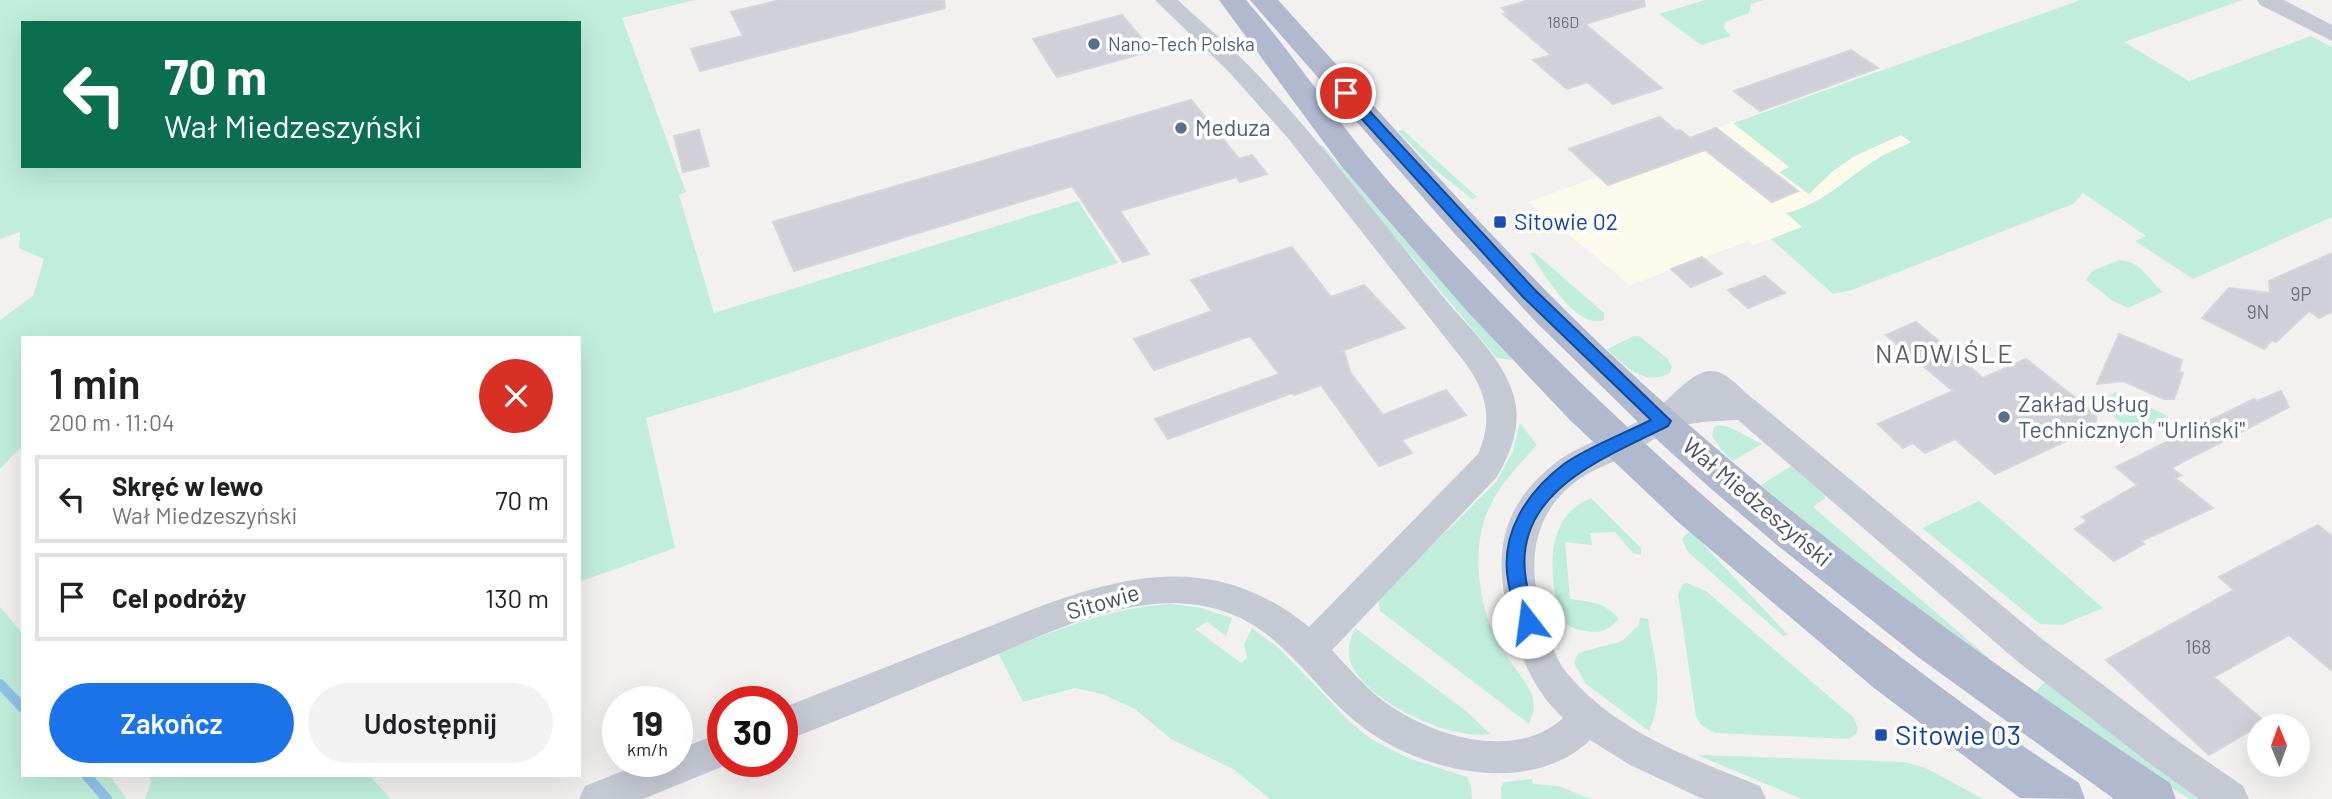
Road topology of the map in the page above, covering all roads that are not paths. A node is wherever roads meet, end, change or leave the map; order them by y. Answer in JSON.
{"nodes":[{"id":1,"x":1166,"y":0,"type":"edge"},
{"id":2,"x":1232,"y":0,"type":"edge"},
{"id":3,"x":1263,"y":0,"type":"edge"},
{"id":4,"x":2268,"y":0,"type":"edge"},
{"id":5,"x":2332,"y":34,"type":"edge"},
{"id":6,"x":1745,"y":409,"type":"junction"},
{"id":7,"x":1662,"y":421,"type":"junction"},
{"id":8,"x":1620,"y":445,"type":"junction"},
{"id":9,"x":1310,"y":649,"type":"junction"},
{"id":10,"x":1588,"y":717,"type":"junction"},
{"id":11,"x":798,"y":719,"type":"edge"},
{"id":12,"x":707,"y":755,"type":"edge"},
{"id":13,"x":598,"y":799,"type":"edge"},
{"id":14,"x":1747,"y":799,"type":"edge"},
{"id":15,"x":2062,"y":799,"type":"edge"},
{"id":16,"x":2153,"y":799,"type":"edge"},
{"id":17,"x":2230,"y":799,"type":"edge"}],
"edges":[{"from":1,"to":9,"type":"street"},
{"from":2,"to":8,"type":"main road","name":"Wał Miedzeszyński"},
{"from":3,"to":7,"type":"main road","name":"Wał Miedzeszyński"},
{"from":4,"to":5,"type":"street"},
{"from":6,"to":7,"type":"street"},
{"from":6,"to":7,"type":"street"},
{"from":6,"to":17,"type":"street"},
{"from":7,"to":8,"type":"street"},
{"from":7,"to":16,"type":"main road","name":"Wał Miedzeszyński"},
{"from":8,"to":10,"type":"street"},
{"from":8,"to":15,"type":"main road","name":"Wał Miedzeszyński"},
{"from":9,"to":10,"type":"street","name":"Sitowie"},
{"from":9,"to":11,"type":"street","name":"Sitowie"},
{"from":10,"to":14,"type":"street"},
{"from":12,"to":13,"type":"street"}]}
